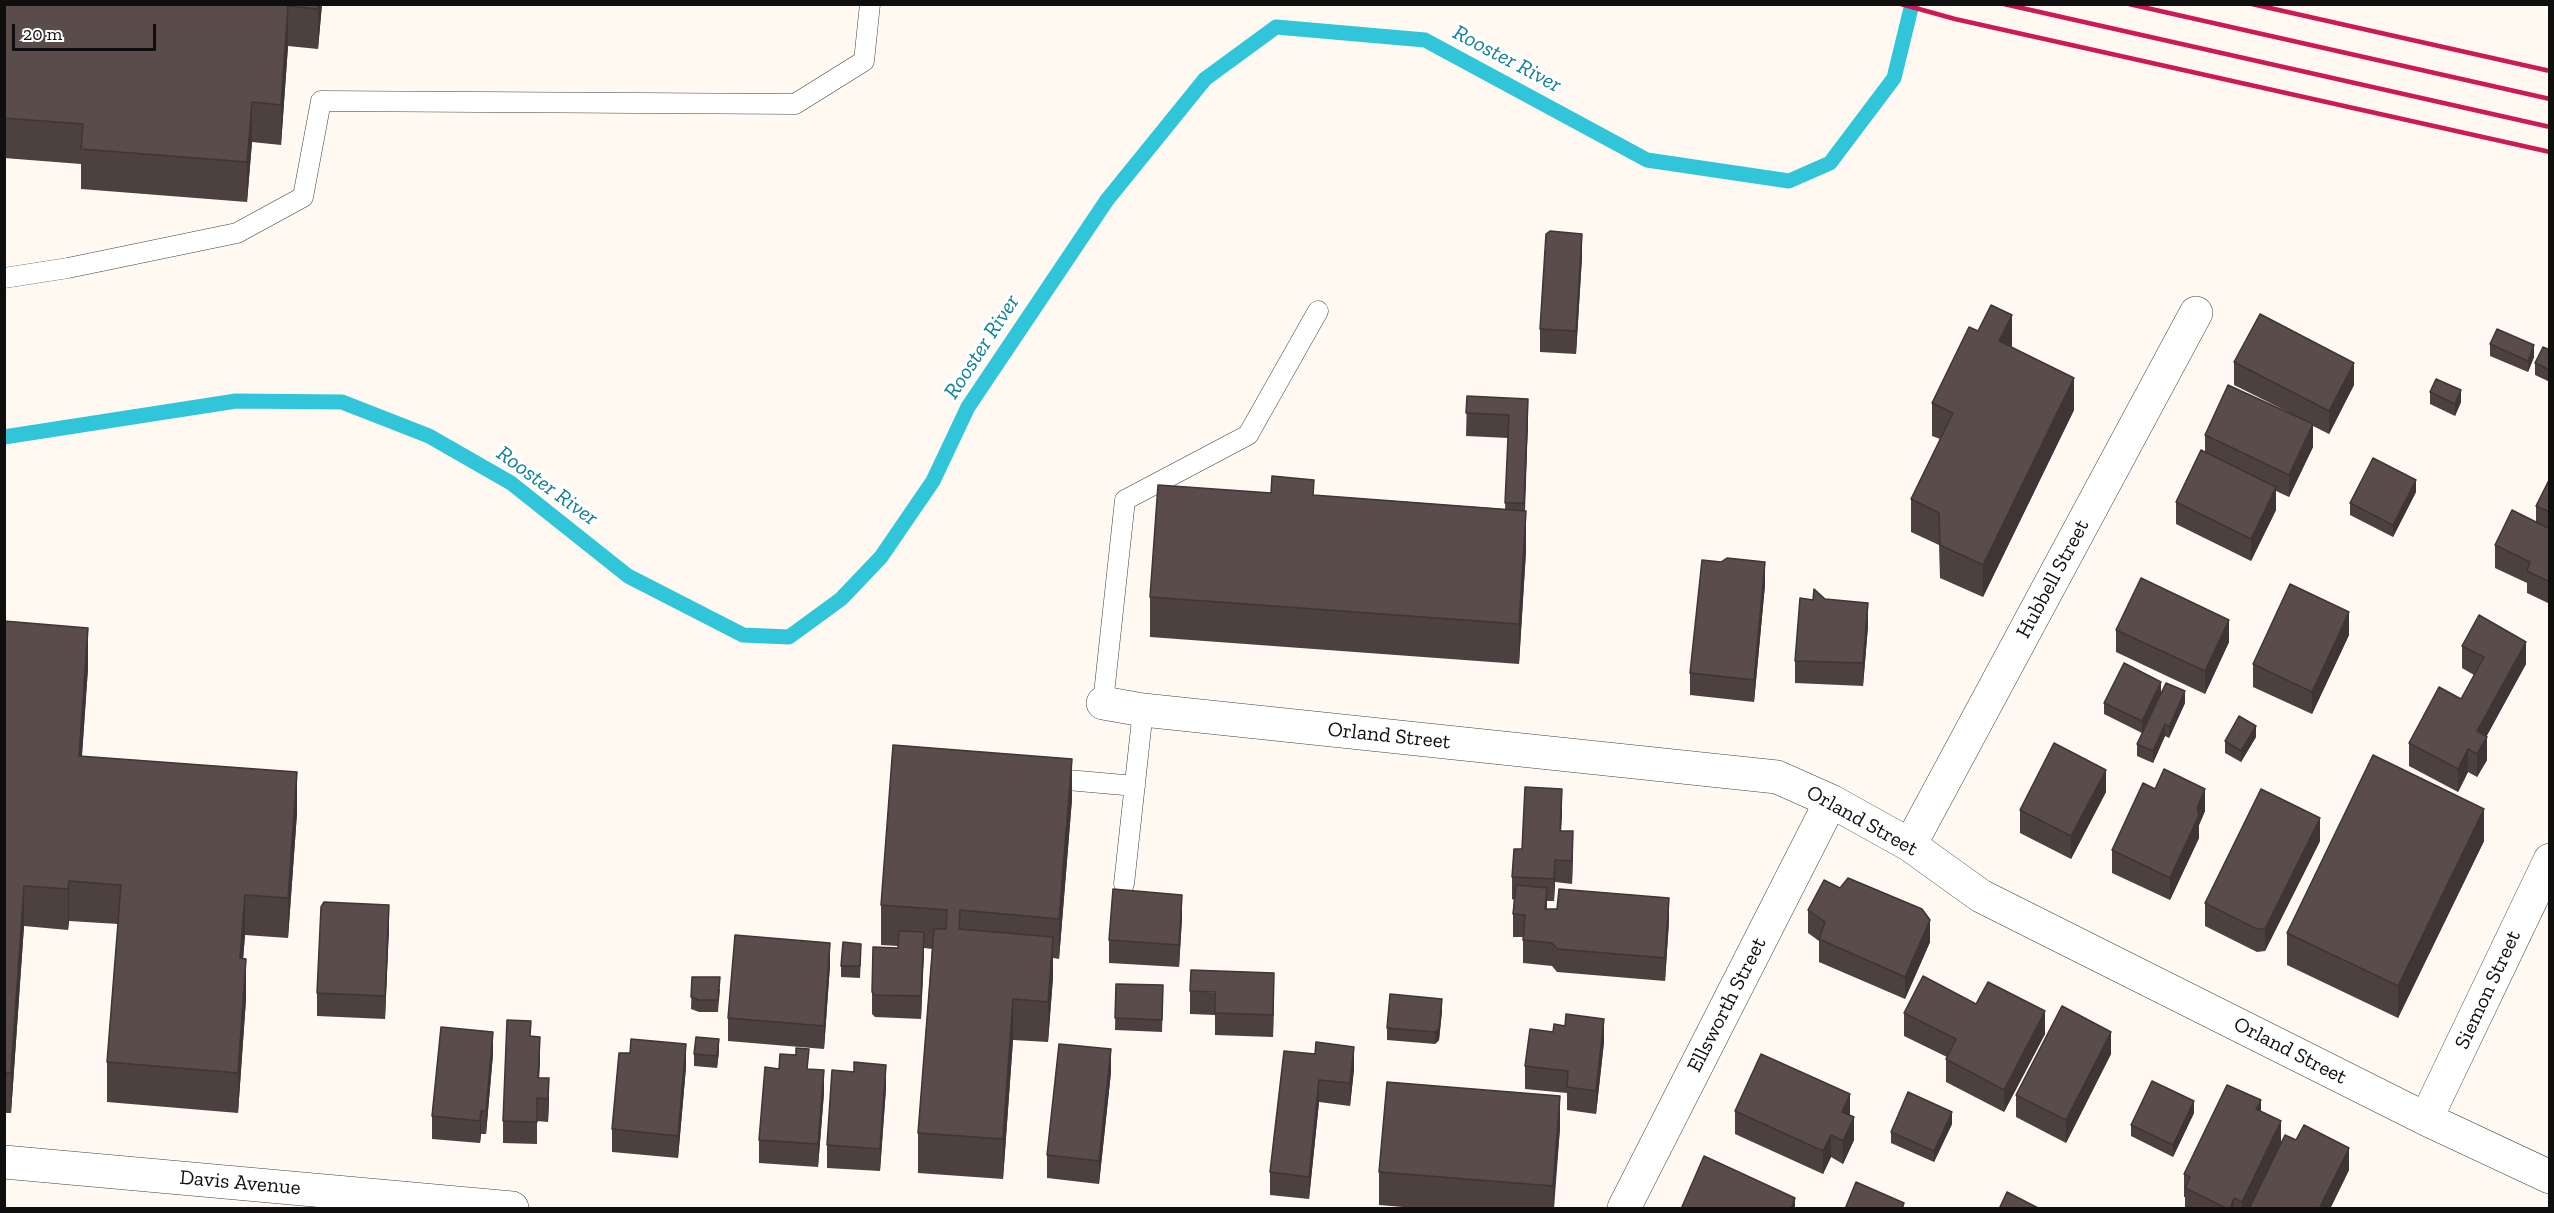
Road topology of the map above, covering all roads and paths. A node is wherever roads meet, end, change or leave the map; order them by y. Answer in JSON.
{"nodes":[{"id":1,"x":870,"y":4,"type":"edge"},
{"id":2,"x":4,"y":278,"type":"edge"},
{"id":3,"x":1318,"y":311,"type":"dead end"},
{"id":4,"x":2196,"y":313,"type":"dead end"},
{"id":5,"x":1102,"y":703,"type":"joint"},
{"id":6,"x":1143,"y":710,"type":"junction"},
{"id":7,"x":1021,"y":776,"type":"edge"},
{"id":8,"x":1135,"y":786,"type":"junction"},
{"id":9,"x":1831,"y":801,"type":"junction"},
{"id":10,"x":1910,"y":845,"type":"junction"},
{"id":11,"x":2550,"y":860,"type":"edge"},
{"id":12,"x":1124,"y":884,"type":"dead end"},
{"id":13,"x":2426,"y":1119,"type":"junction"},
{"id":14,"x":4,"y":1162,"type":"edge"},
{"id":15,"x":2550,"y":1177,"type":"edge"},
{"id":16,"x":512,"y":1209,"type":"edge"},
{"id":17,"x":1623,"y":1209,"type":"edge"}],
"edges":[{"from":1,"to":2,"type":"lane"},
{"from":3,"to":5,"type":"lane"},
{"from":4,"to":10,"type":"street","name":"Hubbell Street"},
{"from":5,"to":6,"type":"street","name":"Orland Street"},
{"from":6,"to":8,"type":"lane"},
{"from":6,"to":9,"type":"street","name":"Orland Street"},
{"from":7,"to":8,"type":"lane"},
{"from":8,"to":12,"type":"lane"},
{"from":9,"to":10,"type":"street","name":"Orland Street"},
{"from":9,"to":17,"type":"street","name":"Ellsworth Street"},
{"from":10,"to":13,"type":"street","name":"Orland Street"},
{"from":11,"to":13,"type":"street","name":"Siemon Street"},
{"from":13,"to":15,"type":"street","name":"Orland Street"},
{"from":14,"to":16,"type":"street","name":"Davis Avenue"}]}
